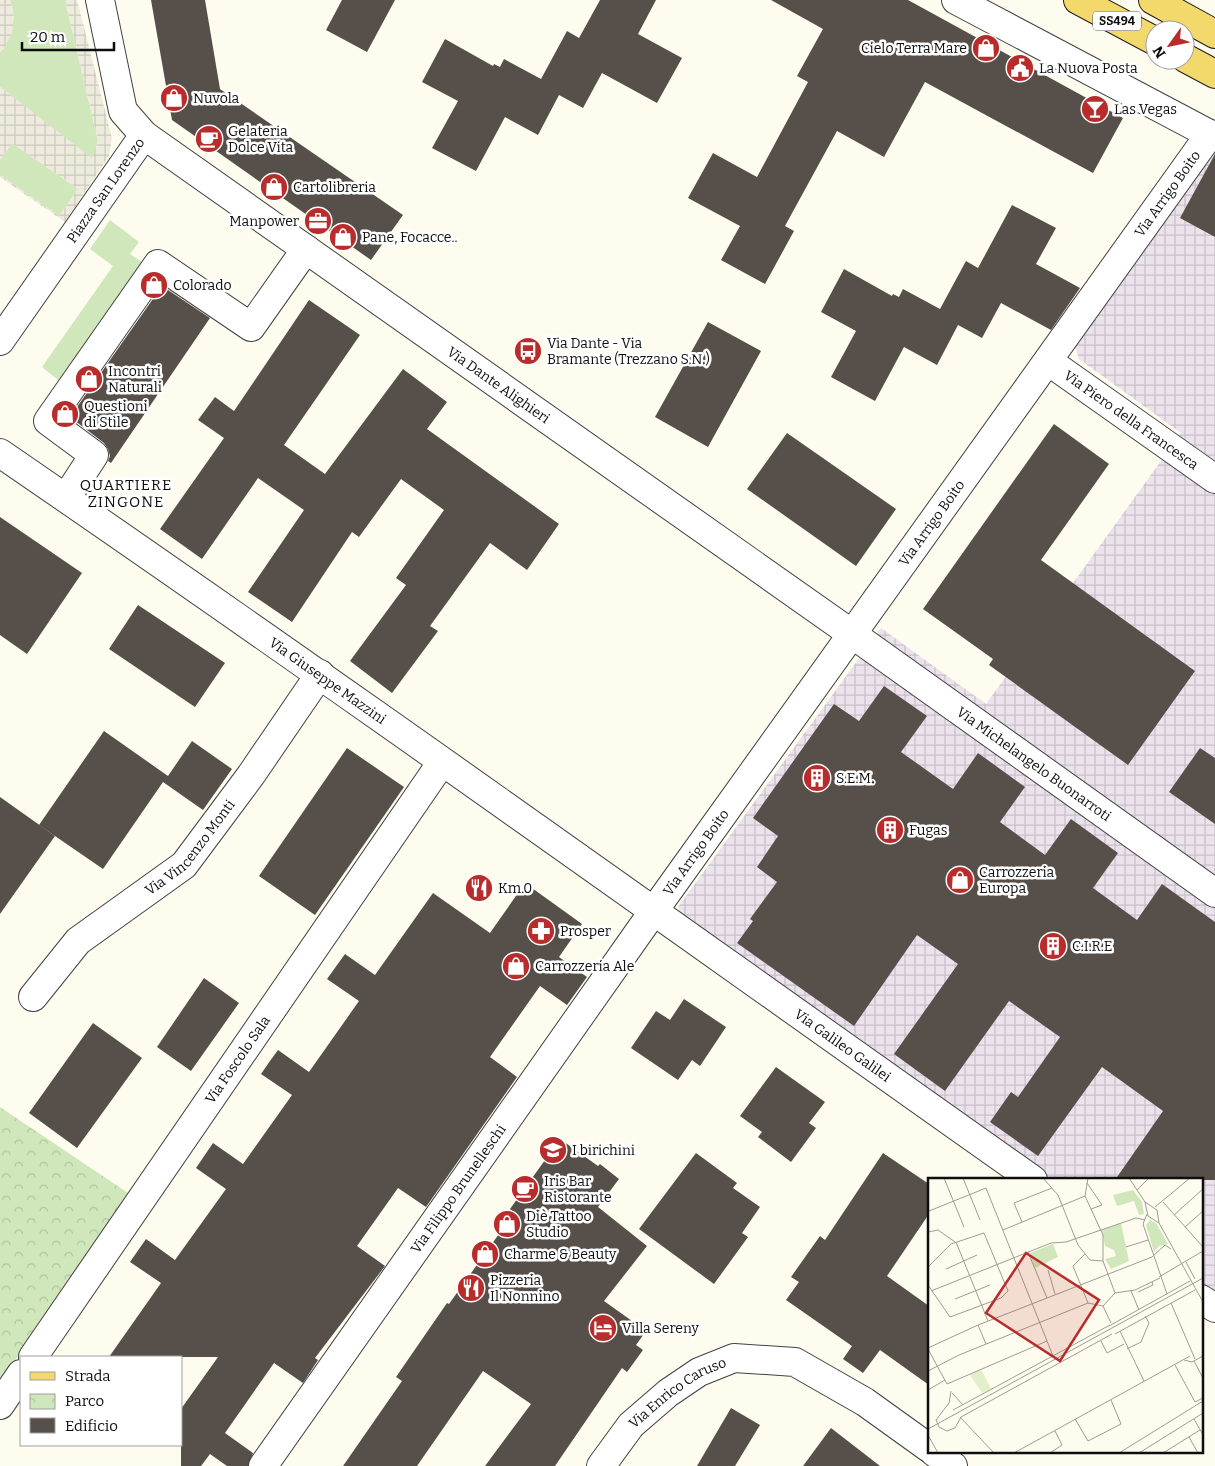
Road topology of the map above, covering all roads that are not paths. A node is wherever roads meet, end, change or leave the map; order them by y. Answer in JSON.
{"nodes":[{"id":1,"x":100,"y":0,"type":"edge"},
{"id":2,"x":956,"y":0,"type":"edge"},
{"id":3,"x":1078,"y":0,"type":"edge"},
{"id":4,"x":1153,"y":0,"type":"edge"},
{"id":5,"x":1215,"y":34,"type":"edge"},
{"id":6,"x":1145,"y":37,"type":"edge"},
{"id":7,"x":1195,"y":63,"type":"edge"},
{"id":8,"x":1215,"y":74,"type":"edge"},
{"id":9,"x":144,"y":135,"type":"junction"},
{"id":10,"x":1213,"y":136,"type":"edge"},
{"id":11,"x":306,"y":249,"type":"junction"},
{"id":12,"x":0,"y":341,"type":"edge"},
{"id":13,"x":1048,"y":361,"type":"junction"},
{"id":14,"x":0,"y":453,"type":"edge"},
{"id":15,"x":1215,"y":479,"type":"edge"},
{"id":16,"x":66,"y":498,"type":"junction"},
{"id":17,"x":852,"y":634,"type":"junction"},
{"id":18,"x":320,"y":674,"type":"junction"},
{"id":19,"x":442,"y":762,"type":"junction"},
{"id":20,"x":1215,"y":893,"type":"edge"},
{"id":21,"x":653,"y":912,"type":"junction"},
{"id":22,"x":33,"y":996,"type":"dead end"},
{"id":23,"x":1030,"y":1178,"type":"edge"},
{"id":24,"x":1202,"y":1300,"type":"edge"},
{"id":25,"x":1215,"y":1308,"type":"edge"},
{"id":26,"x":34,"y":1356,"type":"edge"},
{"id":27,"x":20,"y":1375,"type":"edge"},
{"id":28,"x":0,"y":1405,"type":"edge"},
{"id":29,"x":928,"y":1447,"type":"edge"},
{"id":30,"x":937,"y":1454,"type":"edge"},
{"id":31,"x":263,"y":1466,"type":"edge"},
{"id":32,"x":601,"y":1466,"type":"edge"},
{"id":33,"x":953,"y":1466,"type":"edge"}],
"edges":[{"from":1,"to":9,"type":"street","name":"Piazza San Lorenzo"},
{"from":2,"to":10,"type":"street"},
{"from":3,"to":6,"type":"main road","number":"SS494"},
{"from":4,"to":5,"type":"main road","number":"SS494"},
{"from":7,"to":8,"type":"main road"},
{"from":9,"to":11,"type":"street","name":"Via Dante Alighieri"},
{"from":9,"to":12,"type":"street","name":"Piazza San Lorenzo"},
{"from":10,"to":13,"type":"street","name":"Via Arrigo Boito"},
{"from":11,"to":16,"type":"street"},
{"from":11,"to":17,"type":"street","name":"Via Dante Alighieri"},
{"from":13,"to":15,"type":"street","name":"Via Piero della Francesca"},
{"from":13,"to":17,"type":"street","name":"Via Arrigo Boito"},
{"from":14,"to":16,"type":"street","name":"Via Giuseppe Mazzini"},
{"from":16,"to":18,"type":"street","name":"Via Giuseppe Mazzini"},
{"from":17,"to":20,"type":"street","name":"Via Michelangelo Buonarroti"},
{"from":17,"to":21,"type":"street","name":"Via Arrigo Boito"},
{"from":18,"to":19,"type":"street","name":"Via Giuseppe Mazzini"},
{"from":18,"to":22,"type":"street","name":"Via Vincenzo Monti"},
{"from":19,"to":21,"type":"street","name":"Via Giuseppe Mazzini"},
{"from":19,"to":26,"type":"street","name":"Via Foscolo Sala"},
{"from":21,"to":23,"type":"street","name":"Via Galileo Galilei"},
{"from":21,"to":31,"type":"street","name":"Via Filippo Brunelleschi"},
{"from":24,"to":25,"type":"street"},
{"from":27,"to":28,"type":"street"},
{"from":29,"to":32,"type":"street","name":"Via Enrico Caruso"},
{"from":30,"to":33,"type":"street"}]}
